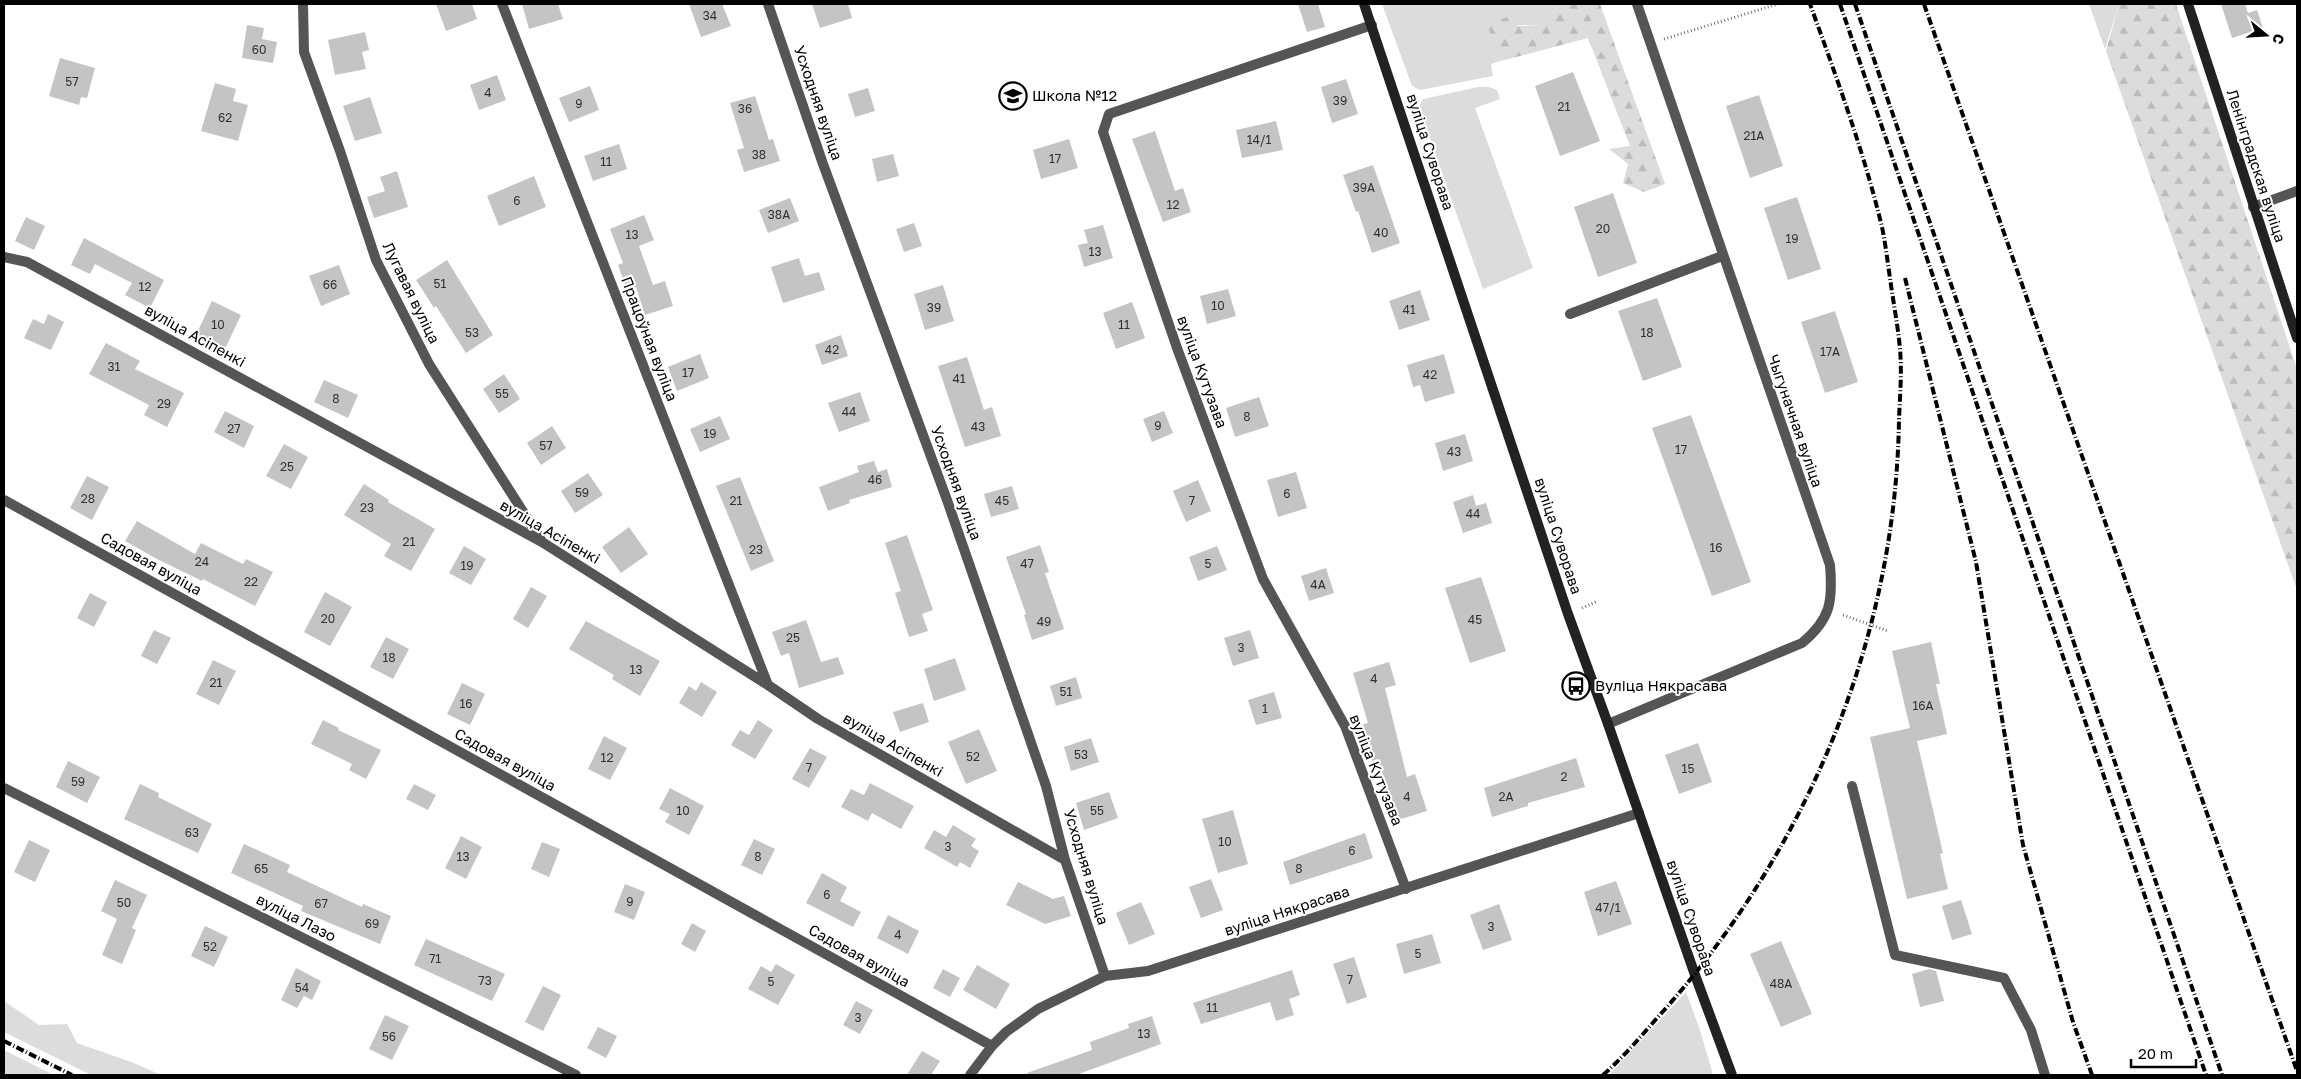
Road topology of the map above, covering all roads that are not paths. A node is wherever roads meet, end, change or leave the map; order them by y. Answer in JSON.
{"nodes":[{"id":1,"x":303,"y":4,"type":"edge"},
{"id":2,"x":502,"y":4,"type":"edge"},
{"id":3,"x":768,"y":4,"type":"edge"},
{"id":4,"x":1364,"y":4,"type":"edge"},
{"id":5,"x":1638,"y":4,"type":"edge"},
{"id":6,"x":2188,"y":4,"type":"edge"},
{"id":7,"x":1372,"y":25,"type":"junction"},
{"id":8,"x":2297,"y":191,"type":"edge"},
{"id":9,"x":2253,"y":207,"type":"junction"},
{"id":10,"x":1722,"y":256,"type":"junction"},
{"id":11,"x":4,"y":257,"type":"edge"},
{"id":12,"x":1570,"y":314,"type":"dead end"},
{"id":13,"x":2297,"y":338,"type":"edge"},
{"id":14,"x":4,"y":500,"type":"edge"},
{"id":15,"x":542,"y":542,"type":"junction"},
{"id":16,"x":768,"y":685,"type":"junction"},
{"id":17,"x":1608,"y":724,"type":"junction"},
{"id":18,"x":1852,"y":786,"type":"dead end"},
{"id":19,"x":4,"y":788,"type":"edge"},
{"id":20,"x":1639,"y":813,"type":"junction"},
{"id":21,"x":1066,"y":860,"type":"junction"},
{"id":22,"x":1406,"y":889,"type":"junction"},
{"id":23,"x":1106,"y":976,"type":"junction"},
{"id":24,"x":992,"y":1046,"type":"junction"},
{"id":25,"x":576,"y":1075,"type":"edge"},
{"id":26,"x":970,"y":1075,"type":"edge"},
{"id":27,"x":1732,"y":1075,"type":"edge"},
{"id":28,"x":2045,"y":1075,"type":"edge"}],
"edges":[{"from":1,"to":15,"type":"street","name":"Лугавая вуліца"},
{"from":2,"to":16,"type":"street","name":"Працоўная вуліца"},
{"from":3,"to":21,"type":"street","name":"Усходняя вуліца"},
{"from":4,"to":7,"type":"street","name":"вуліца Суворава"},
{"from":5,"to":10,"type":"street","name":"Чыгуначная вуліца"},
{"from":6,"to":9,"type":"street","name":"Ленінградская вуліца"},
{"from":7,"to":17,"type":"street","name":"вуліца Суворава"},
{"from":7,"to":22,"type":"street","name":"вуліца Кутузава"},
{"from":8,"to":9,"type":"street"},
{"from":9,"to":13,"type":"street","name":"Ленінградская вуліца"},
{"from":10,"to":12,"type":"street"},
{"from":10,"to":17,"type":"street","name":"Чыгуначная вуліца"},
{"from":11,"to":15,"type":"street","name":"вуліца Асіпенкі"},
{"from":14,"to":24,"type":"street","name":"Садовая вуліца"},
{"from":15,"to":16,"type":"street","name":"вуліца Асіпенкі"},
{"from":16,"to":21,"type":"street","name":"вуліца Асіпенкі"},
{"from":17,"to":20,"type":"street","name":"вуліца Суворава"},
{"from":18,"to":28,"type":"street"},
{"from":19,"to":25,"type":"street","name":"вуліца Лазо"},
{"from":20,"to":22,"type":"street","name":"вуліца Някрасава"},
{"from":20,"to":27,"type":"street","name":"вуліца Суворава"},
{"from":21,"to":23,"type":"street","name":"Усходняя вуліца"},
{"from":22,"to":23,"type":"street","name":"вуліца Някрасава"},
{"from":23,"to":24,"type":"street","name":"вуліца Някрасава"},
{"from":24,"to":26,"type":"street","name":"вуліца Някрасава"}]}
